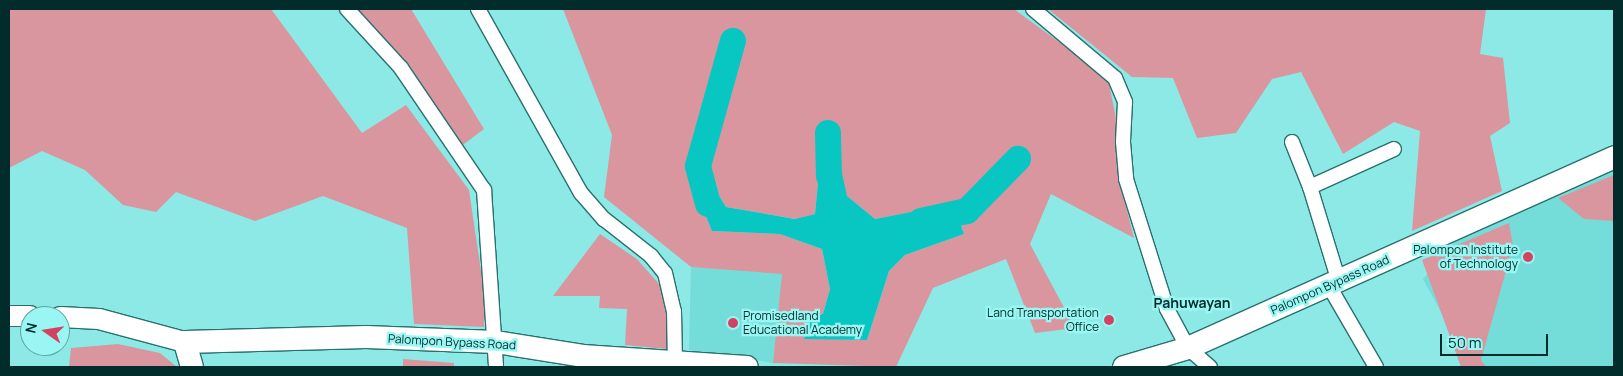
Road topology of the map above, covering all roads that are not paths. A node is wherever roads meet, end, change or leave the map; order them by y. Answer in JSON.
{"nodes":[{"id":1,"x":347,"y":9,"type":"edge"},
{"id":2,"x":478,"y":9,"type":"edge"},
{"id":3,"x":1033,"y":9,"type":"edge"},
{"id":4,"x":1292,"y":142,"type":"dead end"},
{"id":5,"x":1394,"y":149,"type":"dead end"},
{"id":6,"x":1614,"y":157,"type":"edge"},
{"id":7,"x":1310,"y":187,"type":"junction"},
{"id":8,"x":1334,"y":284,"type":"junction"},
{"id":9,"x":70,"y":318,"type":"edge"},
{"id":10,"x":185,"y":342,"type":"junction"},
{"id":11,"x":496,"y":342,"type":"junction"},
{"id":12,"x":1188,"y":348,"type":"junction"},
{"id":13,"x":675,"y":361,"type":"junction"},
{"id":14,"x":192,"y":367,"type":"edge"},
{"id":15,"x":496,"y":367,"type":"edge"},
{"id":16,"x":747,"y":367,"type":"edge"},
{"id":17,"x":1124,"y":367,"type":"edge"},
{"id":18,"x":1210,"y":367,"type":"edge"},
{"id":19,"x":1376,"y":367,"type":"edge"}],
"edges":[{"from":1,"to":11,"type":"street"},
{"from":2,"to":13,"type":"street"},
{"from":3,"to":12,"type":"street"},
{"from":4,"to":7,"type":"street"},
{"from":5,"to":7,"type":"street"},
{"from":6,"to":8,"type":"main road","name":"Palompon Bypass Road"},
{"from":7,"to":8,"type":"street"},
{"from":8,"to":12,"type":"main road","name":"Palompon Bypass Road"},
{"from":8,"to":19,"type":"street"},
{"from":9,"to":10,"type":"main road"},
{"from":10,"to":11,"type":"main road","name":"Palompon Bypass Road"},
{"from":10,"to":14,"type":"main road"},
{"from":11,"to":13,"type":"main road","name":"Palompon Bypass Road"},
{"from":11,"to":15,"type":"street"},
{"from":12,"to":17,"type":"main road","name":"Palompon Bypass Road"},
{"from":12,"to":18,"type":"street"},
{"from":13,"to":16,"type":"main road","name":"Palompon Bypass Road"}]}
